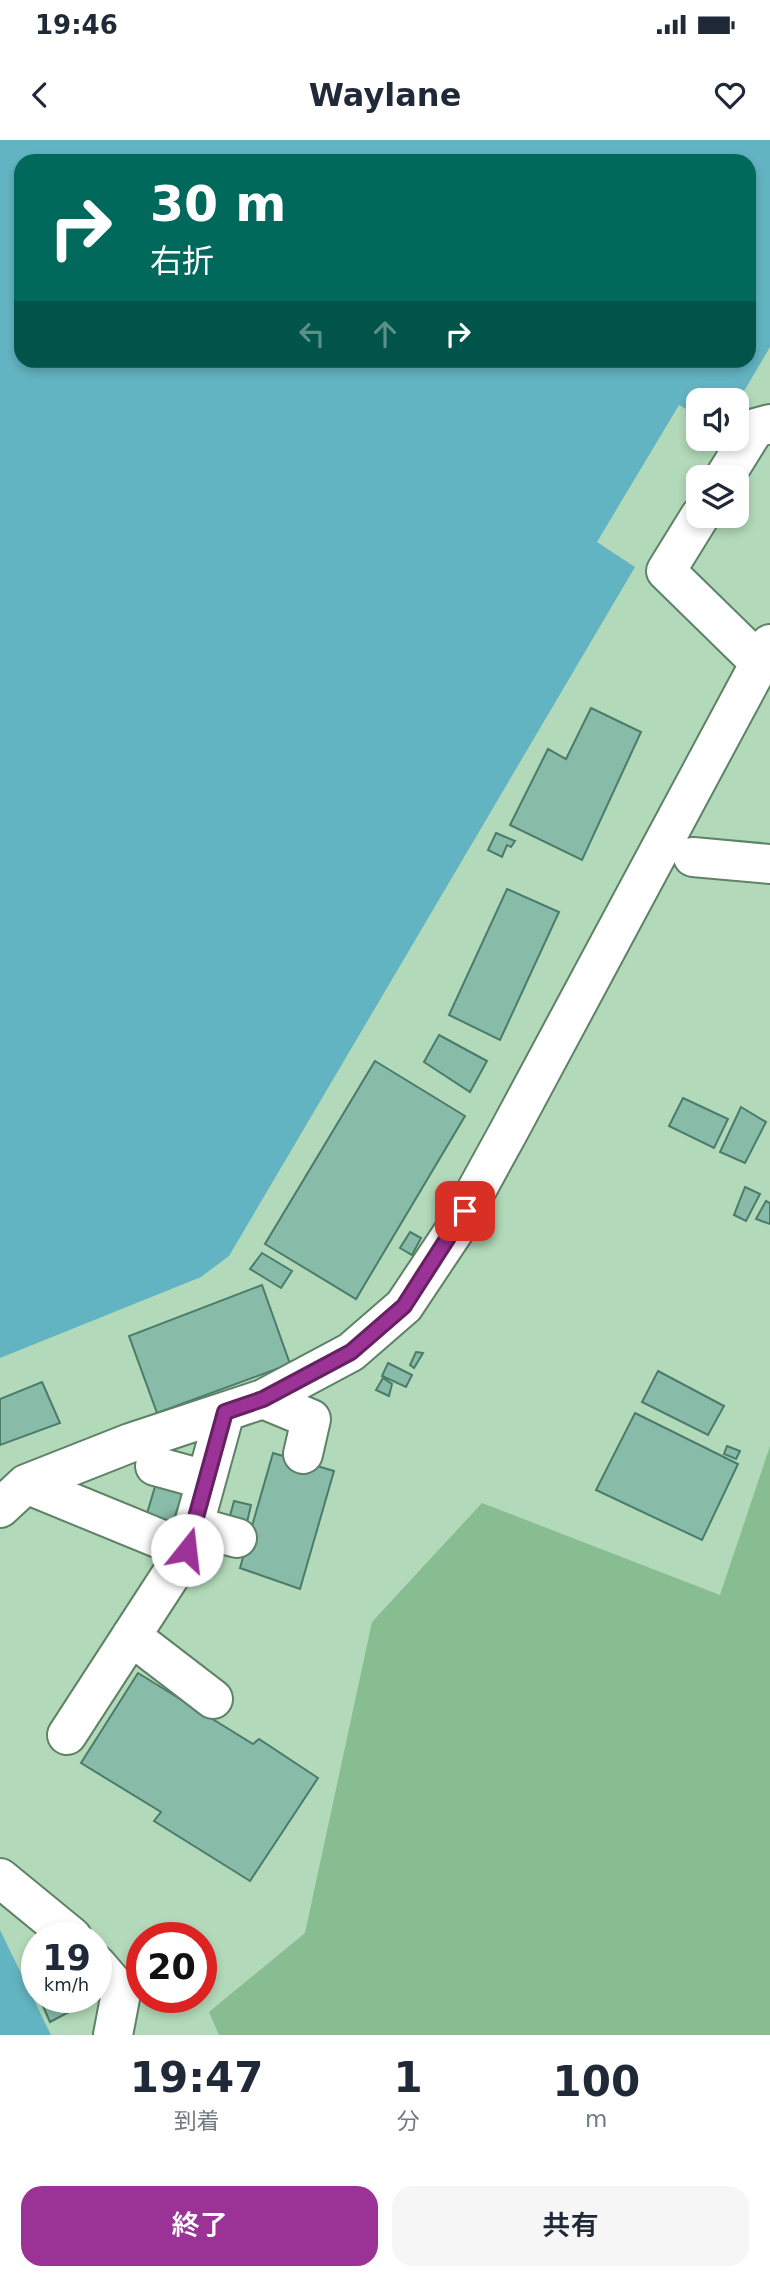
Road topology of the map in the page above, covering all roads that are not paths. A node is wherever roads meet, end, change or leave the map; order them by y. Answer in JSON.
{"nodes":[{"id":1,"x":770,"y":424,"type":"edge"},
{"id":2,"x":732,"y":465,"type":"edge"},
{"id":3,"x":692,"y":528,"type":"edge"},
{"id":4,"x":761,"y":677,"type":"edge"},
{"id":5,"x":693,"y":858,"type":"dead end"},
{"id":6,"x":770,"y":863,"type":"edge"},
{"id":7,"x":263,"y":1399,"type":"junction"},
{"id":8,"x":225,"y":1412,"type":"junction"},
{"id":9,"x":303,"y":1454,"type":"dead end"},
{"id":10,"x":155,"y":1466,"type":"dead end"},
{"id":11,"x":206,"y":1480,"type":"junction"},
{"id":12,"x":13,"y":1496,"type":"edge"},
{"id":13,"x":191,"y":1538,"type":"junction"},
{"id":14,"x":237,"y":1538,"type":"dead end"},
{"id":15,"x":131,"y":1636,"type":"junction"},
{"id":16,"x":213,"y":1699,"type":"dead end"},
{"id":17,"x":67,"y":1735,"type":"dead end"},
{"id":18,"x":0,"y":1878,"type":"edge"},
{"id":19,"x":54,"y":1922,"type":"edge"},
{"id":20,"x":112,"y":1983,"type":"edge"},
{"id":21,"x":113,"y":2035,"type":"edge"}],
"edges":[{"from":1,"to":2,"type":"lane"},
{"from":3,"to":4,"type":"lane"},
{"from":4,"to":7,"type":"lane"},
{"from":5,"to":6,"type":"lane"},
{"from":7,"to":8,"type":"lane"},
{"from":7,"to":9,"type":"lane"},
{"from":8,"to":11,"type":"lane"},
{"from":8,"to":12,"type":"lane"},
{"from":10,"to":11,"type":"lane"},
{"from":11,"to":13,"type":"lane"},
{"from":12,"to":13,"type":"lane"},
{"from":13,"to":14,"type":"lane"},
{"from":13,"to":15,"type":"lane"},
{"from":15,"to":16,"type":"lane"},
{"from":15,"to":17,"type":"lane"},
{"from":18,"to":19,"type":"lane"},
{"from":20,"to":21,"type":"lane"}]}
